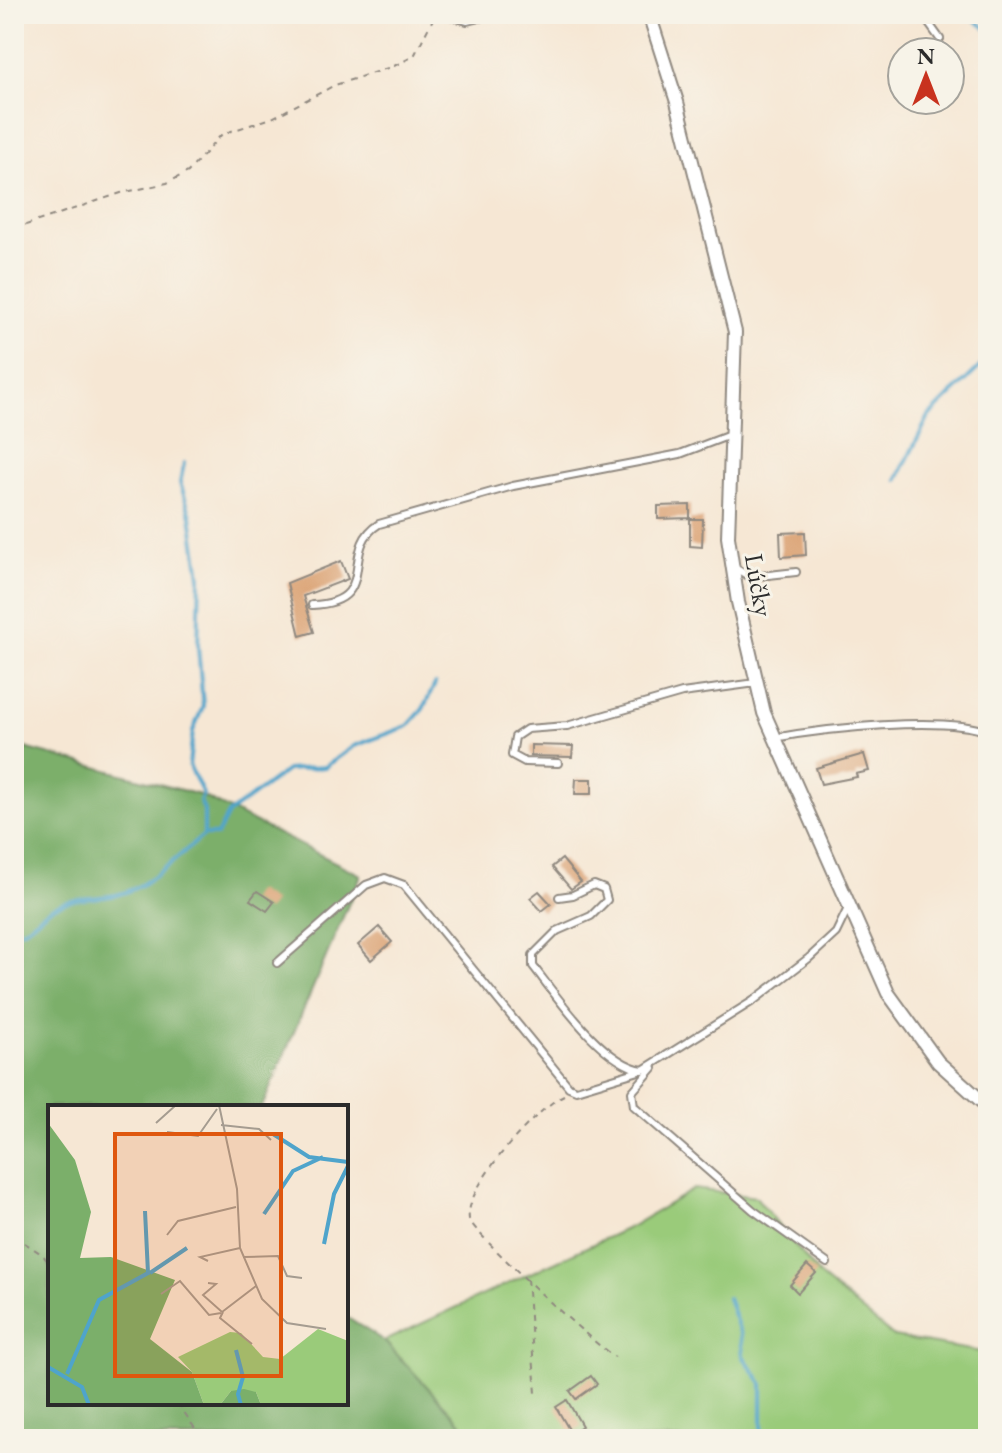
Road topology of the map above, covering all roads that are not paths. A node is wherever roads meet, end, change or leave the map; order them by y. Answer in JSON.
{"nodes":[{"id":1,"x":444,"y":14,"type":"edge"},
{"id":2,"x":495,"y":14,"type":"edge"},
{"id":3,"x":649,"y":14,"type":"edge"},
{"id":4,"x":922,"y":14,"type":"edge"},
{"id":5,"x":938,"y":36,"type":"edge"},
{"id":6,"x":733,"y":433,"type":"junction"},
{"id":7,"x":732,"y":566,"type":"junction"},
{"id":8,"x":796,"y":572,"type":"dead end"},
{"id":9,"x":312,"y":605,"type":"dead end"},
{"id":10,"x":756,"y":683,"type":"junction"},
{"id":11,"x":988,"y":732,"type":"edge"},
{"id":12,"x":774,"y":738,"type":"junction"},
{"id":13,"x":558,"y":763,"type":"dead end"},
{"id":14,"x":559,"y":897,"type":"dead end"},
{"id":15,"x":849,"y":906,"type":"junction"},
{"id":16,"x":277,"y":963,"type":"dead end"},
{"id":17,"x":655,"y":1065,"type":"junction"},
{"id":18,"x":643,"y":1070,"type":"junction"},
{"id":19,"x":988,"y":1107,"type":"edge"},
{"id":20,"x":827,"y":1263,"type":"dead end"}],
"edges":[{"from":1,"to":2,"type":"lane"},
{"from":3,"to":6,"type":"street","name":"Lúčky"},
{"from":4,"to":5,"type":"lane"},
{"from":6,"to":7,"type":"street","name":"Lúčky"},
{"from":6,"to":9,"type":"lane"},
{"from":7,"to":8,"type":"lane"},
{"from":7,"to":10,"type":"street","name":"Lúčky"},
{"from":10,"to":12,"type":"street","name":"Lúčky"},
{"from":10,"to":13,"type":"lane"},
{"from":11,"to":12,"type":"lane"},
{"from":12,"to":15,"type":"street","name":"Lúčky"},
{"from":14,"to":18,"type":"lane"},
{"from":15,"to":17,"type":"lane"},
{"from":15,"to":19,"type":"street","name":"Lúčky"},
{"from":16,"to":18,"type":"lane"},
{"from":17,"to":18,"type":"lane"},
{"from":17,"to":20,"type":"lane"}]}
